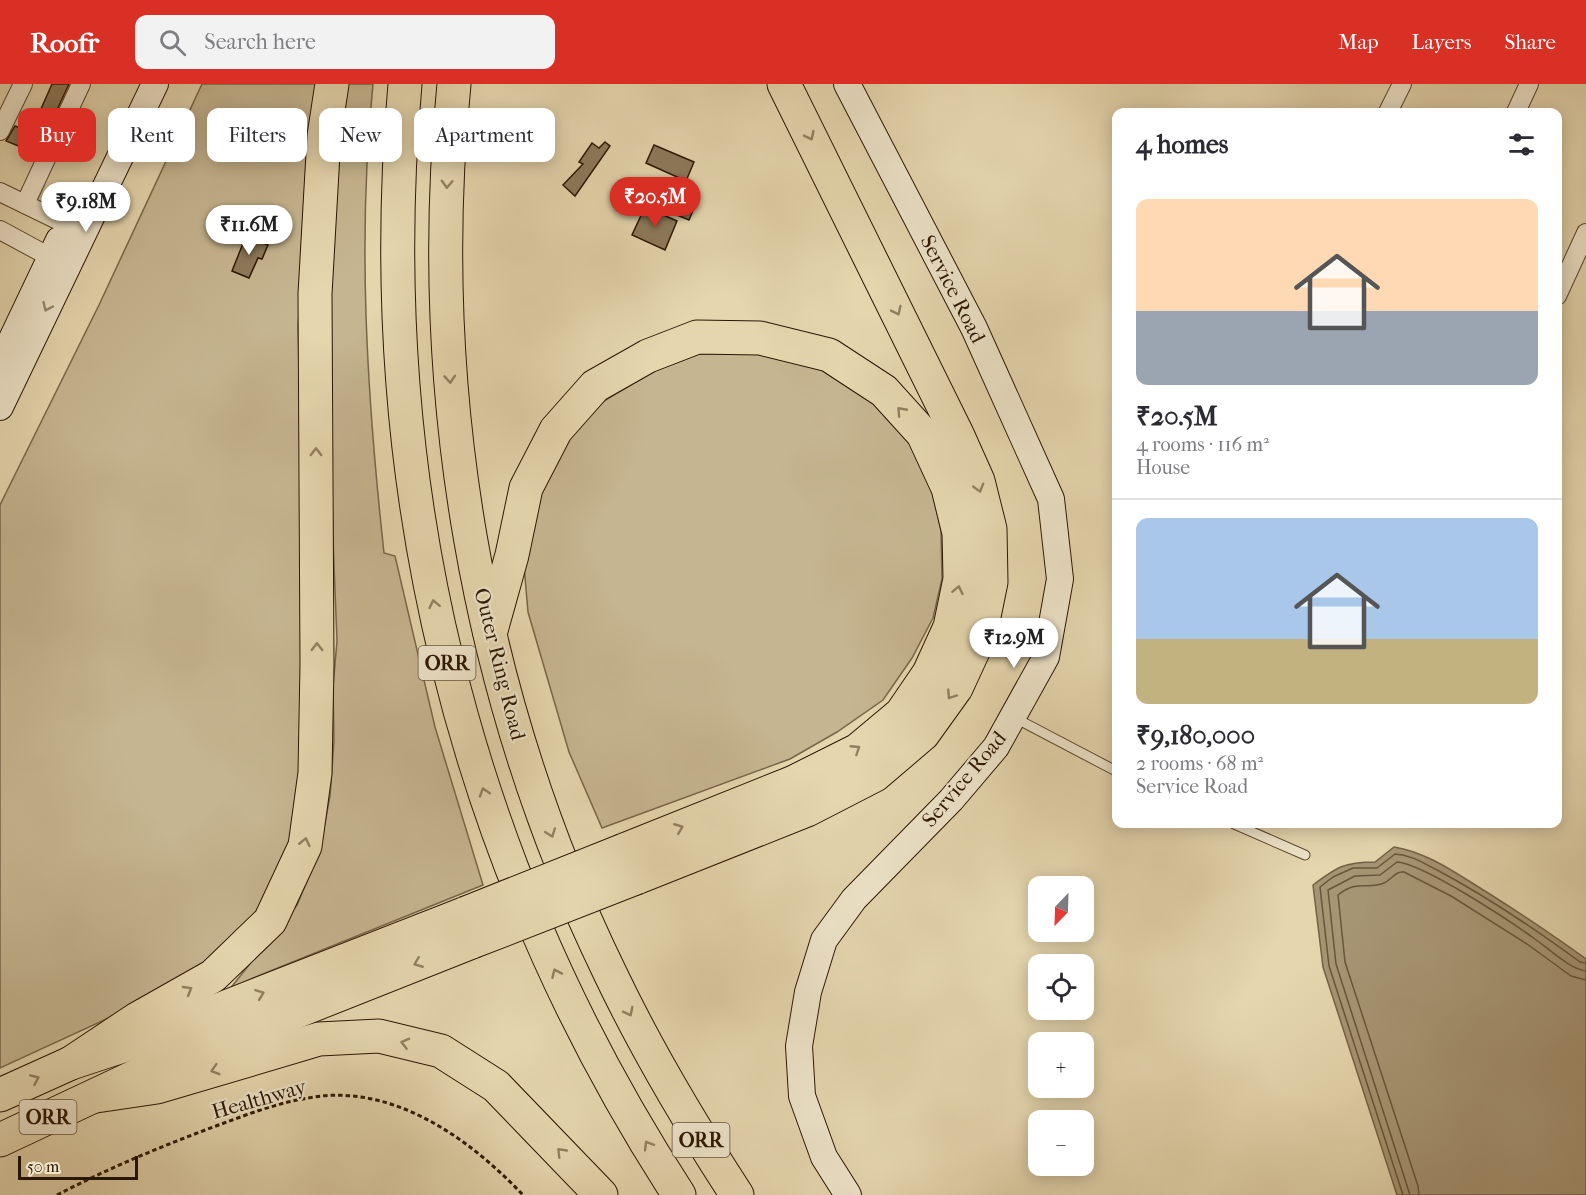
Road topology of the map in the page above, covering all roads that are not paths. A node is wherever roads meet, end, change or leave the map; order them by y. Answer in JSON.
{"nodes":[{"id":1,"x":23,"y":84,"type":"edge"},
{"id":2,"x":81,"y":84,"type":"edge"},
{"id":3,"x":137,"y":84,"type":"edge"},
{"id":4,"x":154,"y":84,"type":"edge"},
{"id":5,"x":332,"y":84,"type":"edge"},
{"id":6,"x":405,"y":84,"type":"edge"},
{"id":7,"x":454,"y":84,"type":"edge"},
{"id":8,"x":784,"y":84,"type":"edge"},
{"id":9,"x":847,"y":84,"type":"edge"},
{"id":10,"x":1402,"y":84,"type":"edge"},
{"id":11,"x":1529,"y":84,"type":"edge"},
{"id":12,"x":1390,"y":108,"type":"edge"},
{"id":13,"x":1518,"y":108,"type":"edge"},
{"id":14,"x":0,"y":131,"type":"edge"},
{"id":15,"x":0,"y":192,"type":"edge"},
{"id":16,"x":25,"y":204,"type":"junction"},
{"id":17,"x":74,"y":228,"type":"junction"},
{"id":18,"x":0,"y":230,"type":"edge"},
{"id":19,"x":1586,"y":233,"type":"edge"},
{"id":20,"x":58,"y":262,"type":"junction"},
{"id":21,"x":1562,"y":285,"type":"edge"},
{"id":22,"x":0,"y":364,"type":"edge"},
{"id":23,"x":0,"y":407,"type":"edge"},
{"id":24,"x":490,"y":634,"type":"junction"},
{"id":25,"x":1013,"y":717,"type":"junction"},
{"id":26,"x":1112,"y":769,"type":"edge"},
{"id":27,"x":1243,"y":828,"type":"edge"},
{"id":28,"x":1305,"y":855,"type":"dead end"},
{"id":29,"x":630,"y":864,"type":"junction"},
{"id":30,"x":469,"y":927,"type":"junction"},
{"id":31,"x":71,"y":1063,"type":"junction"},
{"id":32,"x":0,"y":1095,"type":"edge"},
{"id":33,"x":96,"y":1096,"type":"junction"},
{"id":34,"x":0,"y":1140,"type":"edge"},
{"id":35,"x":601,"y":1195,"type":"edge"},
{"id":36,"x":679,"y":1195,"type":"edge"},
{"id":37,"x":737,"y":1195,"type":"edge"},
{"id":38,"x":848,"y":1195,"type":"edge"}],
"edges":[{"from":1,"to":14,"type":"street"},
{"from":2,"to":16,"type":"street"},
{"from":3,"to":17,"type":"main road"},
{"from":4,"to":17,"type":"main road"},
{"from":31,"to":5,"type":"highway","one_way":true},
{"from":36,"to":6,"type":"highway","number":"ORR","one_way":true},
{"from":7,"to":24,"type":"highway","name":"Outer Ring Road","number":"ORR","one_way":true},
{"from":8,"to":29,"type":"highway","one_way":true},
{"from":9,"to":25,"type":"main road","name":"Service Road"},
{"from":10,"to":12,"type":"street"},
{"from":11,"to":13,"type":"street"},
{"from":15,"to":16,"type":"street"},
{"from":16,"to":17,"type":"street"},
{"from":17,"to":20,"type":"main road"},
{"from":18,"to":20,"type":"street"},
{"from":19,"to":21,"type":"street"},
{"from":20,"to":22,"type":"main road"},
{"from":20,"to":23,"type":"main road","one_way":true},
{"from":29,"to":24,"type":"highway","one_way":true},
{"from":24,"to":37,"type":"highway","name":"Outer Ring Road","number":"ORR","one_way":true},
{"from":25,"to":26,"type":"lane"},
{"from":25,"to":38,"type":"main road","name":"Service Road"},
{"from":27,"to":28,"type":"lane"},
{"from":29,"to":30,"type":"highway","bridge":true},
{"from":31,"to":30,"type":"highway","one_way":true},
{"from":30,"to":33,"type":"highway","one_way":true},
{"from":32,"to":31,"type":"highway","number":"ORR","one_way":true},
{"from":33,"to":34,"type":"highway","number":"ORR"},
{"from":35,"to":33,"type":"highway","one_way":true}]}
